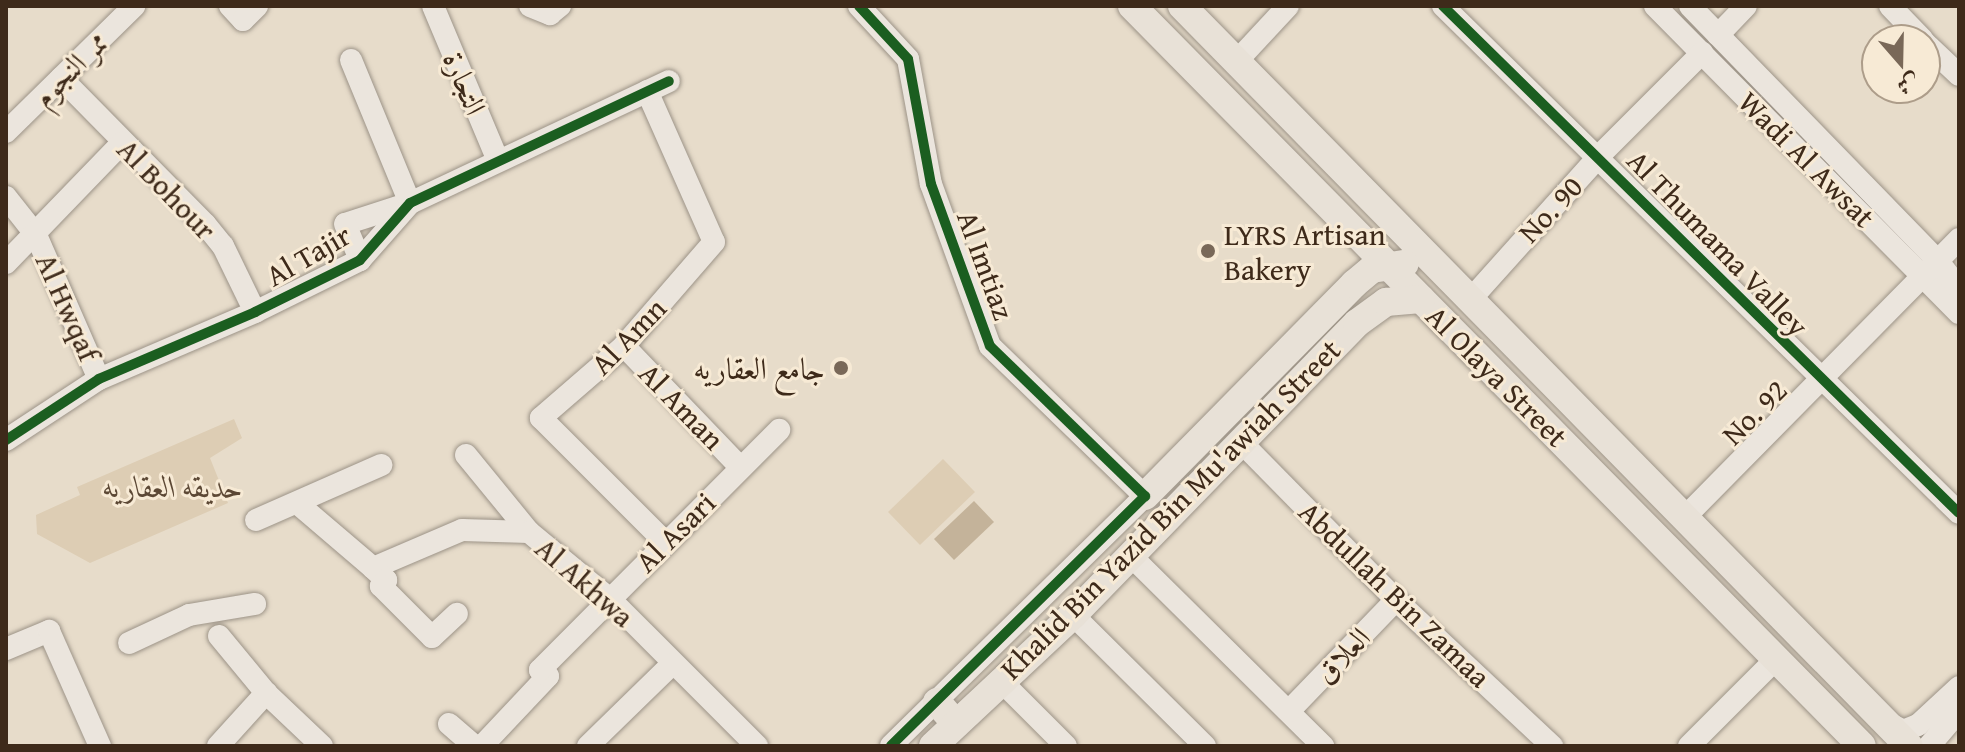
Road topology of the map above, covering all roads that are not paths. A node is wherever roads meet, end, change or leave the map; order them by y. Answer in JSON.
{"nodes":[{"id":1,"x":134,"y":6,"type":"edge"},
{"id":2,"x":433,"y":6,"type":"edge"},
{"id":3,"x":530,"y":6,"type":"edge"},
{"id":4,"x":560,"y":6,"type":"edge"},
{"id":5,"x":859,"y":6,"type":"edge"},
{"id":6,"x":1132,"y":6,"type":"edge"},
{"id":7,"x":1182,"y":6,"type":"edge"},
{"id":8,"x":1288,"y":6,"type":"edge"},
{"id":9,"x":1443,"y":6,"type":"edge"},
{"id":10,"x":1655,"y":6,"type":"edge"},
{"id":11,"x":1690,"y":6,"type":"edge"},
{"id":12,"x":1746,"y":6,"type":"edge"},
{"id":13,"x":1890,"y":6,"type":"edge"},
{"id":14,"x":1907,"y":24,"type":"edge"},
{"id":15,"x":1718,"y":35,"type":"junction"},
{"id":16,"x":1702,"y":53,"type":"junction"},
{"id":17,"x":1941,"y":58,"type":"edge"},
{"id":18,"x":351,"y":60,"type":"dead end"},
{"id":19,"x":1236,"y":62,"type":"junction"},
{"id":20,"x":1959,"y":75,"type":"edge"},
{"id":21,"x":61,"y":78,"type":"junction"},
{"id":22,"x":669,"y":81,"type":"dead end"},
{"id":23,"x":647,"y":91,"type":"junction"},
{"id":24,"x":6,"y":132,"type":"edge"},
{"id":25,"x":122,"y":143,"type":"junction"},
{"id":26,"x":1599,"y":156,"type":"junction"},
{"id":27,"x":498,"y":161,"type":"junction"},
{"id":28,"x":6,"y":197,"type":"edge"},
{"id":29,"x":410,"y":203,"type":"junction"},
{"id":30,"x":36,"y":235,"type":"junction"},
{"id":31,"x":1959,"y":239,"type":"edge"},
{"id":32,"x":360,"y":260,"type":"junction"},
{"id":33,"x":6,"y":263,"type":"edge"},
{"id":34,"x":1389,"y":265,"type":"junction"},
{"id":35,"x":1931,"y":268,"type":"junction"},
{"id":36,"x":1440,"y":269,"type":"junction"},
{"id":37,"x":1959,"y":288,"type":"edge"},
{"id":38,"x":1421,"y":299,"type":"junction"},
{"id":39,"x":1470,"y":300,"type":"junction"},
{"id":40,"x":255,"y":312,"type":"junction"},
{"id":41,"x":1348,"y":312,"type":"junction"},
{"id":42,"x":1959,"y":313,"type":"edge"},
{"id":43,"x":624,"y":346,"type":"junction"},
{"id":44,"x":99,"y":379,"type":"junction"},
{"id":45,"x":1819,"y":380,"type":"junction"},
{"id":46,"x":779,"y":430,"type":"dead end"},
{"id":47,"x":6,"y":440,"type":"edge"},
{"id":48,"x":1240,"y":441,"type":"junction"},
{"id":49,"x":466,"y":455,"type":"dead end"},
{"id":50,"x":381,"y":465,"type":"dead end"},
{"id":51,"x":740,"y":467,"type":"junction"},
{"id":52,"x":328,"y":489,"type":"junction"},
{"id":53,"x":1145,"y":496,"type":"junction"},
{"id":54,"x":297,"y":503,"type":"junction"},
{"id":55,"x":1959,"y":513,"type":"edge"},
{"id":56,"x":1686,"y":516,"type":"junction"},
{"id":57,"x":256,"y":520,"type":"dead end"},
{"id":58,"x":529,"y":532,"type":"junction"},
{"id":59,"x":339,"y":534,"type":"junction"},
{"id":60,"x":664,"y":541,"type":"junction"},
{"id":61,"x":1130,"y":555,"type":"junction"},
{"id":62,"x":382,"y":570,"type":"junction"},
{"id":63,"x":610,"y":599,"type":"junction"},
{"id":64,"x":1396,"y":600,"type":"junction"},
{"id":65,"x":457,"y":614,"type":"dead end"},
{"id":66,"x":189,"y":615,"type":"junction"},
{"id":67,"x":1073,"y":615,"type":"junction"},
{"id":68,"x":219,"y":636,"type":"junction"},
{"id":69,"x":129,"y":643,"type":"dead end"},
{"id":70,"x":6,"y":649,"type":"edge"},
{"id":71,"x":1776,"y":659,"type":"junction"},
{"id":72,"x":672,"y":664,"type":"junction"},
{"id":73,"x":1000,"y":680,"type":"junction"},
{"id":74,"x":1959,"y":687,"type":"edge"},
{"id":75,"x":266,"y":693,"type":"junction"},
{"id":76,"x":937,"y":702,"type":"junction"},
{"id":77,"x":1289,"y":711,"type":"junction"},
{"id":78,"x":1959,"y":711,"type":"edge"},
{"id":79,"x":1876,"y":716,"type":"junction"},
{"id":80,"x":449,"y":724,"type":"dead end"},
{"id":81,"x":956,"y":724,"type":"junction"},
{"id":82,"x":1858,"y":741,"type":"edge"},
{"id":83,"x":100,"y":746,"type":"edge"},
{"id":84,"x":218,"y":746,"type":"edge"},
{"id":85,"x":322,"y":746,"type":"edge"},
{"id":86,"x":474,"y":746,"type":"edge"},
{"id":87,"x":482,"y":746,"type":"edge"},
{"id":88,"x":588,"y":746,"type":"edge"},
{"id":89,"x":757,"y":746,"type":"edge"},
{"id":90,"x":891,"y":746,"type":"edge"},
{"id":91,"x":933,"y":746,"type":"edge"},
{"id":92,"x":1066,"y":746,"type":"edge"},
{"id":93,"x":1205,"y":746,"type":"edge"},
{"id":94,"x":1323,"y":746,"type":"edge"},
{"id":95,"x":1551,"y":746,"type":"edge"},
{"id":96,"x":1689,"y":746,"type":"edge"},
{"id":97,"x":1909,"y":746,"type":"edge"},
{"id":98,"x":1929,"y":746,"type":"edge"}],
"edges":[{"from":1,"to":21,"type":"street","name":"ممر النجوم"},
{"from":2,"to":27,"type":"street","name":"التجارة"},
{"from":3,"to":4,"type":"street"},
{"from":5,"to":53,"type":"street","name":"Al Imtiaz"},
{"from":6,"to":34,"type":"main road","name":"Al Olaya Street"},
{"from":7,"to":19,"type":"main road","name":"Al Olaya Street"},
{"from":8,"to":19,"type":"street"},
{"from":9,"to":26,"type":"street","name":"Al Thumama Valley"},
{"from":10,"to":16,"type":"street","name":"Wadi Al Awsat"},
{"from":11,"to":15,"type":"street","name":"Wadi Al Awsat"},
{"from":12,"to":15,"type":"street"},
{"from":13,"to":14,"type":"street"},
{"from":15,"to":35,"type":"street","name":"Wadi Al Awsat"},
{"from":16,"to":26,"type":"street","name":"No. 90"},
{"from":16,"to":35,"type":"street","name":"Wadi Al Awsat"},
{"from":17,"to":20,"type":"street"},
{"from":18,"to":29,"type":"street"},
{"from":19,"to":36,"type":"main road","name":"Al Olaya Street"},
{"from":21,"to":24,"type":"street","name":"ممر النجوم"},
{"from":21,"to":25,"type":"street","name":"Al Bohour"},
{"from":22,"to":23,"type":"street","name":"Al Tajir"},
{"from":23,"to":27,"type":"street","name":"Al Tajir"},
{"from":23,"to":43,"type":"street","name":"Al Amn"},
{"from":25,"to":30,"type":"street"},
{"from":25,"to":40,"type":"street","name":"Al Bohour"},
{"from":26,"to":39,"type":"street","name":"No. 90"},
{"from":26,"to":45,"type":"street","name":"Al Thumama Valley"},
{"from":27,"to":29,"type":"street","name":"Al Tajir"},
{"from":28,"to":30,"type":"street","name":"Al Hwqaf"},
{"from":29,"to":32,"type":"street","name":"Al Tajir"},
{"from":29,"to":32,"type":"street","name":"Al Tajir"},
{"from":30,"to":33,"type":"street"},
{"from":30,"to":44,"type":"street","name":"Al Hwqaf"},
{"from":31,"to":35,"type":"street","name":"No. 92"},
{"from":32,"to":40,"type":"street","name":"Al Tajir"},
{"from":34,"to":36,"type":"main road"},
{"from":34,"to":38,"type":"main road","name":"Al Olaya Street"},
{"from":34,"to":41,"type":"main road"},
{"from":35,"to":37,"type":"street","name":"Wadi Al Awsat"},
{"from":35,"to":42,"type":"street","name":"Wadi Al Awsat"},
{"from":35,"to":45,"type":"street","name":"No. 92"},
{"from":36,"to":39,"type":"main road","name":"Al Olaya Street"},
{"from":38,"to":41,"type":"main road","name":"Khalid Bin Yazid Bin Mu'awiah Street"},
{"from":38,"to":71,"type":"main road","name":"Al Olaya Street"},
{"from":39,"to":56,"type":"main road","name":"Al Olaya Street"},
{"from":40,"to":44,"type":"street","name":"Al Tajir"},
{"from":41,"to":48,"type":"main road","name":"Khalid Bin Yazid Bin Mu'awiah Street"},
{"from":41,"to":53,"type":"main road","name":"Khalid Bin Yazid Bin Mu'awiah Street"},
{"from":43,"to":51,"type":"street","name":"Al Aman"},
{"from":43,"to":60,"type":"street","name":"Al Amn"},
{"from":44,"to":47,"type":"street","name":"Al Tajir"},
{"from":45,"to":55,"type":"street","name":"Al Thumama Valley"},
{"from":45,"to":56,"type":"street","name":"No. 92"},
{"from":46,"to":51,"type":"street","name":"Al Asari"},
{"from":48,"to":61,"type":"main road","name":"Khalid Bin Yazid Bin Mu'awiah Street"},
{"from":48,"to":64,"type":"street","name":"Abdullah Bin Zamaa"},
{"from":49,"to":58,"type":"street"},
{"from":50,"to":52,"type":"street"},
{"from":51,"to":60,"type":"street","name":"Al Asari"},
{"from":52,"to":54,"type":"street"},
{"from":52,"to":59,"type":"street"},
{"from":53,"to":76,"type":"street","name":"Khalid Bin Yazid Bin Mu'awiah Street"},
{"from":54,"to":57,"type":"street"},
{"from":54,"to":59,"type":"street"},
{"from":56,"to":79,"type":"main road","name":"Al Olaya Street"},
{"from":58,"to":62,"type":"street","name":"Al Akhwa"},
{"from":58,"to":63,"type":"street","name":"Al Akhwa"},
{"from":59,"to":62,"type":"street"},
{"from":60,"to":63,"type":"street","name":"Al Asari"},
{"from":61,"to":67,"type":"main road","name":"Khalid Bin Yazid Bin Mu'awiah Street"},
{"from":61,"to":77,"type":"street"},
{"from":62,"to":65,"type":"street"},
{"from":63,"to":72,"type":"street","name":"Al Akhwa"},
{"from":63,"to":87,"type":"street","name":"Al Asari"},
{"from":64,"to":77,"type":"street","name":"العلاق"},
{"from":64,"to":95,"type":"street","name":"Abdullah Bin Zamaa"},
{"from":66,"to":68,"type":"street"},
{"from":66,"to":68,"type":"street"},
{"from":66,"to":69,"type":"street"},
{"from":67,"to":73,"type":"main road","name":"Khalid Bin Yazid Bin Mu'awiah Street"},
{"from":67,"to":93,"type":"street"},
{"from":68,"to":75,"type":"street"},
{"from":70,"to":83,"type":"street"},
{"from":71,"to":82,"type":"main road","name":"Al Olaya Street"},
{"from":71,"to":96,"type":"street"},
{"from":72,"to":88,"type":"street"},
{"from":72,"to":89,"type":"street","name":"Al Akhwa"},
{"from":73,"to":81,"type":"main road","name":"Khalid Bin Yazid Bin Mu'awiah Street"},
{"from":73,"to":92,"type":"street"},
{"from":74,"to":79,"type":"street"},
{"from":75,"to":84,"type":"street"},
{"from":75,"to":85,"type":"street"},
{"from":76,"to":81,"type":"main road"},
{"from":76,"to":90,"type":"street","name":"Khalid Bin Yazid Bin Mu'awiah Street"},
{"from":77,"to":94,"type":"street"},
{"from":78,"to":98,"type":"street"},
{"from":79,"to":82,"type":"main road"},
{"from":79,"to":97,"type":"main road","name":"Al Olaya Street"},
{"from":80,"to":86,"type":"street"},
{"from":81,"to":91,"type":"main road","name":"Khalid Bin Yazid Bin Mu'awiah Street"}]}
